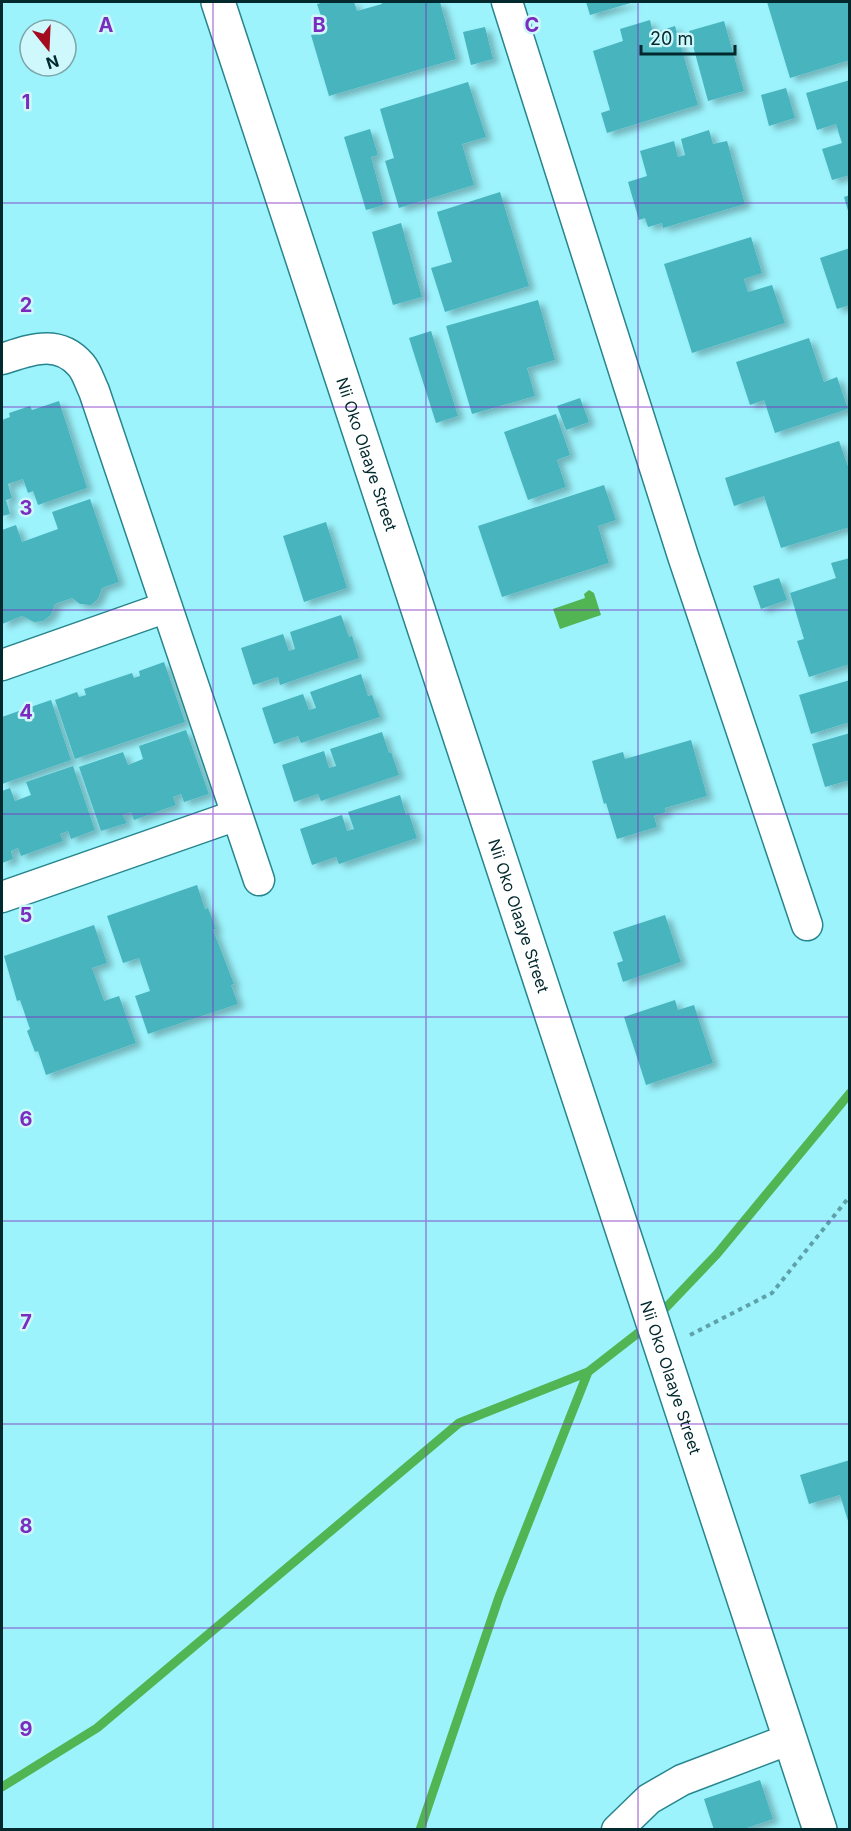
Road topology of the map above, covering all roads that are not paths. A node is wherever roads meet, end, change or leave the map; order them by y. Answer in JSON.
{"nodes":[{"id":1,"x":218,"y":2,"type":"edge"},
{"id":2,"x":507,"y":2,"type":"edge"},
{"id":3,"x":2,"y":359,"type":"edge"},
{"id":4,"x":167,"y":607,"type":"junction"},
{"id":5,"x":2,"y":665,"type":"edge"},
{"id":6,"x":237,"y":815,"type":"junction"},
{"id":7,"x":259,"y":880,"type":"dead end"},
{"id":8,"x":2,"y":897,"type":"edge"},
{"id":9,"x":807,"y":925,"type":"dead end"},
{"id":10,"x":790,"y":1739,"type":"junction"},
{"id":11,"x":617,"y":1830,"type":"edge"},
{"id":12,"x":820,"y":1830,"type":"edge"}],
"edges":[{"from":1,"to":10,"type":"street","name":"Nii Oko Olaaye Street"},
{"from":2,"to":9,"type":"street"},
{"from":3,"to":4,"type":"street"},
{"from":4,"to":5,"type":"street"},
{"from":4,"to":6,"type":"street"},
{"from":6,"to":7,"type":"street"},
{"from":6,"to":8,"type":"street"},
{"from":10,"to":11,"type":"street"},
{"from":10,"to":12,"type":"street","name":"Nii Oko Olaaye Street"}]}
